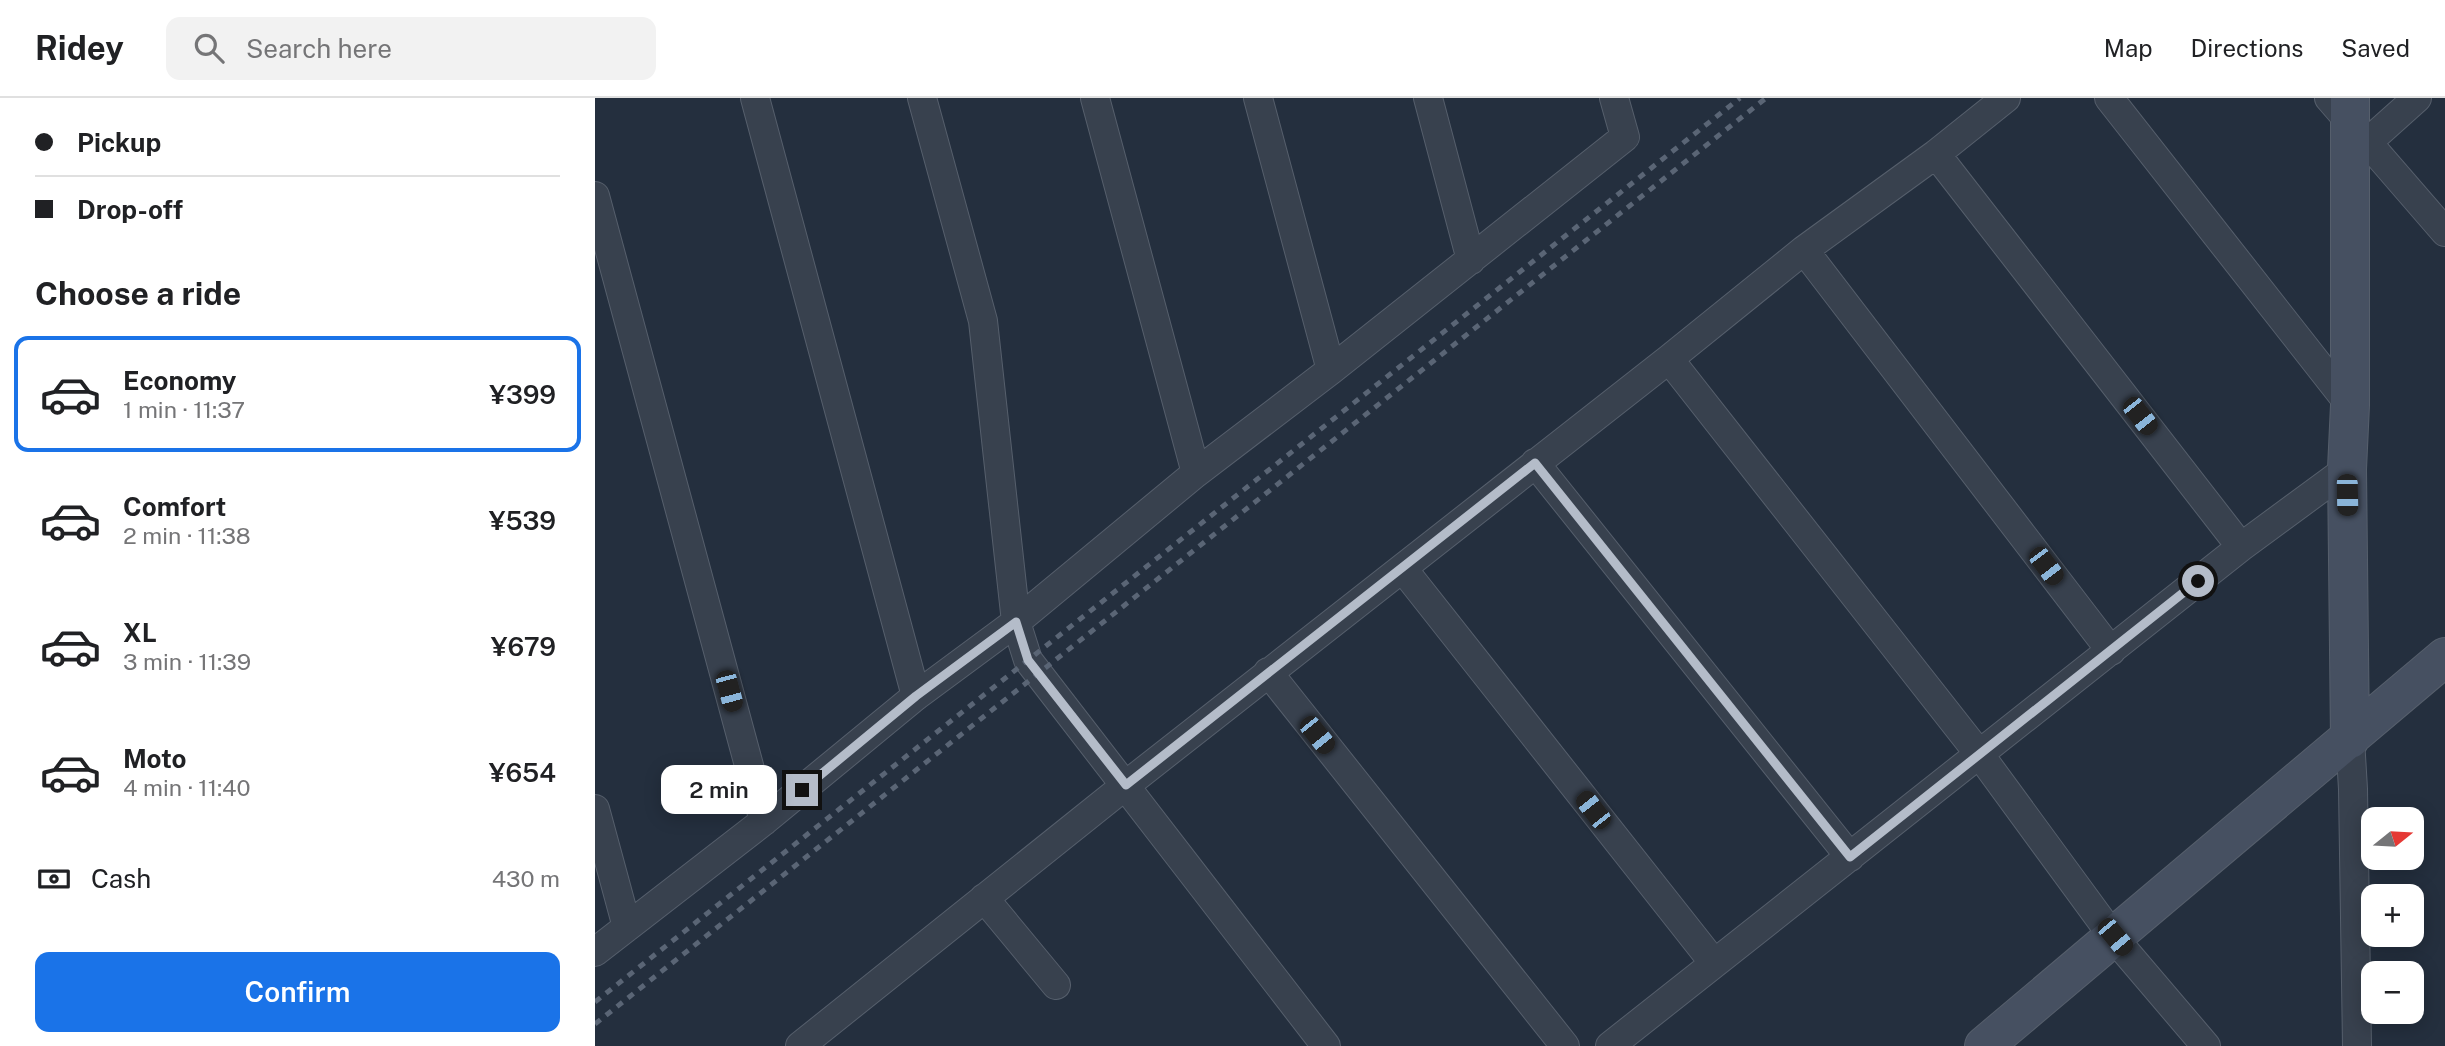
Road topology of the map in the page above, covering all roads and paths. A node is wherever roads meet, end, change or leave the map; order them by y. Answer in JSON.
{"nodes":[{"id":1,"x":755,"y":98,"type":"edge"},
{"id":2,"x":922,"y":98,"type":"edge"},
{"id":3,"x":1095,"y":98,"type":"edge"},
{"id":4,"x":1258,"y":98,"type":"edge"},
{"id":5,"x":1427,"y":98,"type":"edge"},
{"id":6,"x":1614,"y":98,"type":"edge"},
{"id":7,"x":2006,"y":98,"type":"edge"},
{"id":8,"x":2109,"y":98,"type":"edge"},
{"id":9,"x":2417,"y":98,"type":"edge"},
{"id":10,"x":2350,"y":114,"type":"edge"},
{"id":11,"x":1936,"y":154,"type":"junction"},
{"id":12,"x":595,"y":196,"type":"edge"},
{"id":13,"x":2445,"y":232,"type":"edge"},
{"id":14,"x":1804,"y":250,"type":"junction"},
{"id":15,"x":1471,"y":260,"type":"junction"},
{"id":16,"x":1669,"y":359,"type":"junction"},
{"id":17,"x":1332,"y":370,"type":"junction"},
{"id":18,"x":2350,"y":405,"type":"junction"},
{"id":19,"x":1535,"y":463,"type":"junction"},
{"id":20,"x":2347,"y":469,"type":"junction"},
{"id":21,"x":1196,"y":473,"type":"junction"},
{"id":22,"x":2241,"y":547,"type":"junction"},
{"id":23,"x":1403,"y":569,"type":"junction"},
{"id":24,"x":1016,"y":622,"type":"junction"},
{"id":25,"x":2111,"y":651,"type":"junction"},
{"id":26,"x":2445,"y":657,"type":"edge"},
{"id":27,"x":1268,"y":672,"type":"junction"},
{"id":28,"x":916,"y":696,"type":"junction"},
{"id":29,"x":2350,"y":739,"type":"junction"},
{"id":30,"x":1980,"y":755,"type":"junction"},
{"id":31,"x":1126,"y":785,"type":"junction"},
{"id":32,"x":595,"y":809,"type":"edge"},
{"id":33,"x":764,"y":821,"type":"junction"},
{"id":34,"x":1850,"y":857,"type":"junction"},
{"id":35,"x":984,"y":898,"type":"junction"},
{"id":36,"x":627,"y":927,"type":"junction"},
{"id":37,"x":2115,"y":937,"type":"junction"},
{"id":38,"x":595,"y":952,"type":"edge"},
{"id":39,"x":1714,"y":963,"type":"junction"},
{"id":40,"x":1056,"y":985,"type":"dead end"},
{"id":41,"x":1317,"y":1043,"type":"edge"},
{"id":42,"x":1990,"y":1044,"type":"edge"},
{"id":43,"x":800,"y":1046,"type":"edge"},
{"id":44,"x":1565,"y":1046,"type":"edge"},
{"id":45,"x":1610,"y":1046,"type":"edge"},
{"id":46,"x":2206,"y":1046,"type":"edge"},
{"id":47,"x":2357,"y":1046,"type":"edge"}],
"edges":[{"from":1,"to":28,"type":"street"},
{"from":2,"to":24,"type":"street"},
{"from":3,"to":21,"type":"street"},
{"from":4,"to":17,"type":"street"},
{"from":5,"to":15,"type":"street"},
{"from":6,"to":15,"type":"street"},
{"from":7,"to":11,"type":"street"},
{"from":8,"to":18,"type":"street"},
{"from":9,"to":10,"type":"street"},
{"from":10,"to":13,"type":"street"},
{"from":10,"to":18,"type":"street"},
{"from":11,"to":14,"type":"street"},
{"from":11,"to":22,"type":"street"},
{"from":12,"to":33,"type":"street"},
{"from":14,"to":16,"type":"street"},
{"from":14,"to":25,"type":"street"},
{"from":15,"to":17,"type":"street"},
{"from":16,"to":19,"type":"street"},
{"from":16,"to":30,"type":"street"},
{"from":17,"to":21,"type":"street"},
{"from":18,"to":20,"type":"street"},
{"from":19,"to":23,"type":"street"},
{"from":19,"to":34,"type":"street"},
{"from":20,"to":22,"type":"street"},
{"from":20,"to":29,"type":"street"},
{"from":21,"to":24,"type":"street"},
{"from":22,"to":25,"type":"street"},
{"from":23,"to":27,"type":"street"},
{"from":23,"to":39,"type":"street"},
{"from":24,"to":28,"type":"street"},
{"from":24,"to":31,"type":"street"},
{"from":25,"to":30,"type":"street"},
{"from":26,"to":29,"type":"street"},
{"from":27,"to":31,"type":"street"},
{"from":27,"to":44,"type":"street"},
{"from":28,"to":33,"type":"street"},
{"from":29,"to":37,"type":"street"},
{"from":29,"to":47,"type":"street"},
{"from":30,"to":34,"type":"street"},
{"from":30,"to":37,"type":"street"},
{"from":31,"to":35,"type":"street"},
{"from":31,"to":41,"type":"street"},
{"from":32,"to":36,"type":"street"},
{"from":33,"to":36,"type":"street"},
{"from":34,"to":39,"type":"street"},
{"from":35,"to":40,"type":"street"},
{"from":35,"to":43,"type":"street"},
{"from":36,"to":38,"type":"street"},
{"from":37,"to":42,"type":"street"},
{"from":37,"to":46,"type":"street"},
{"from":39,"to":45,"type":"street"}]}
